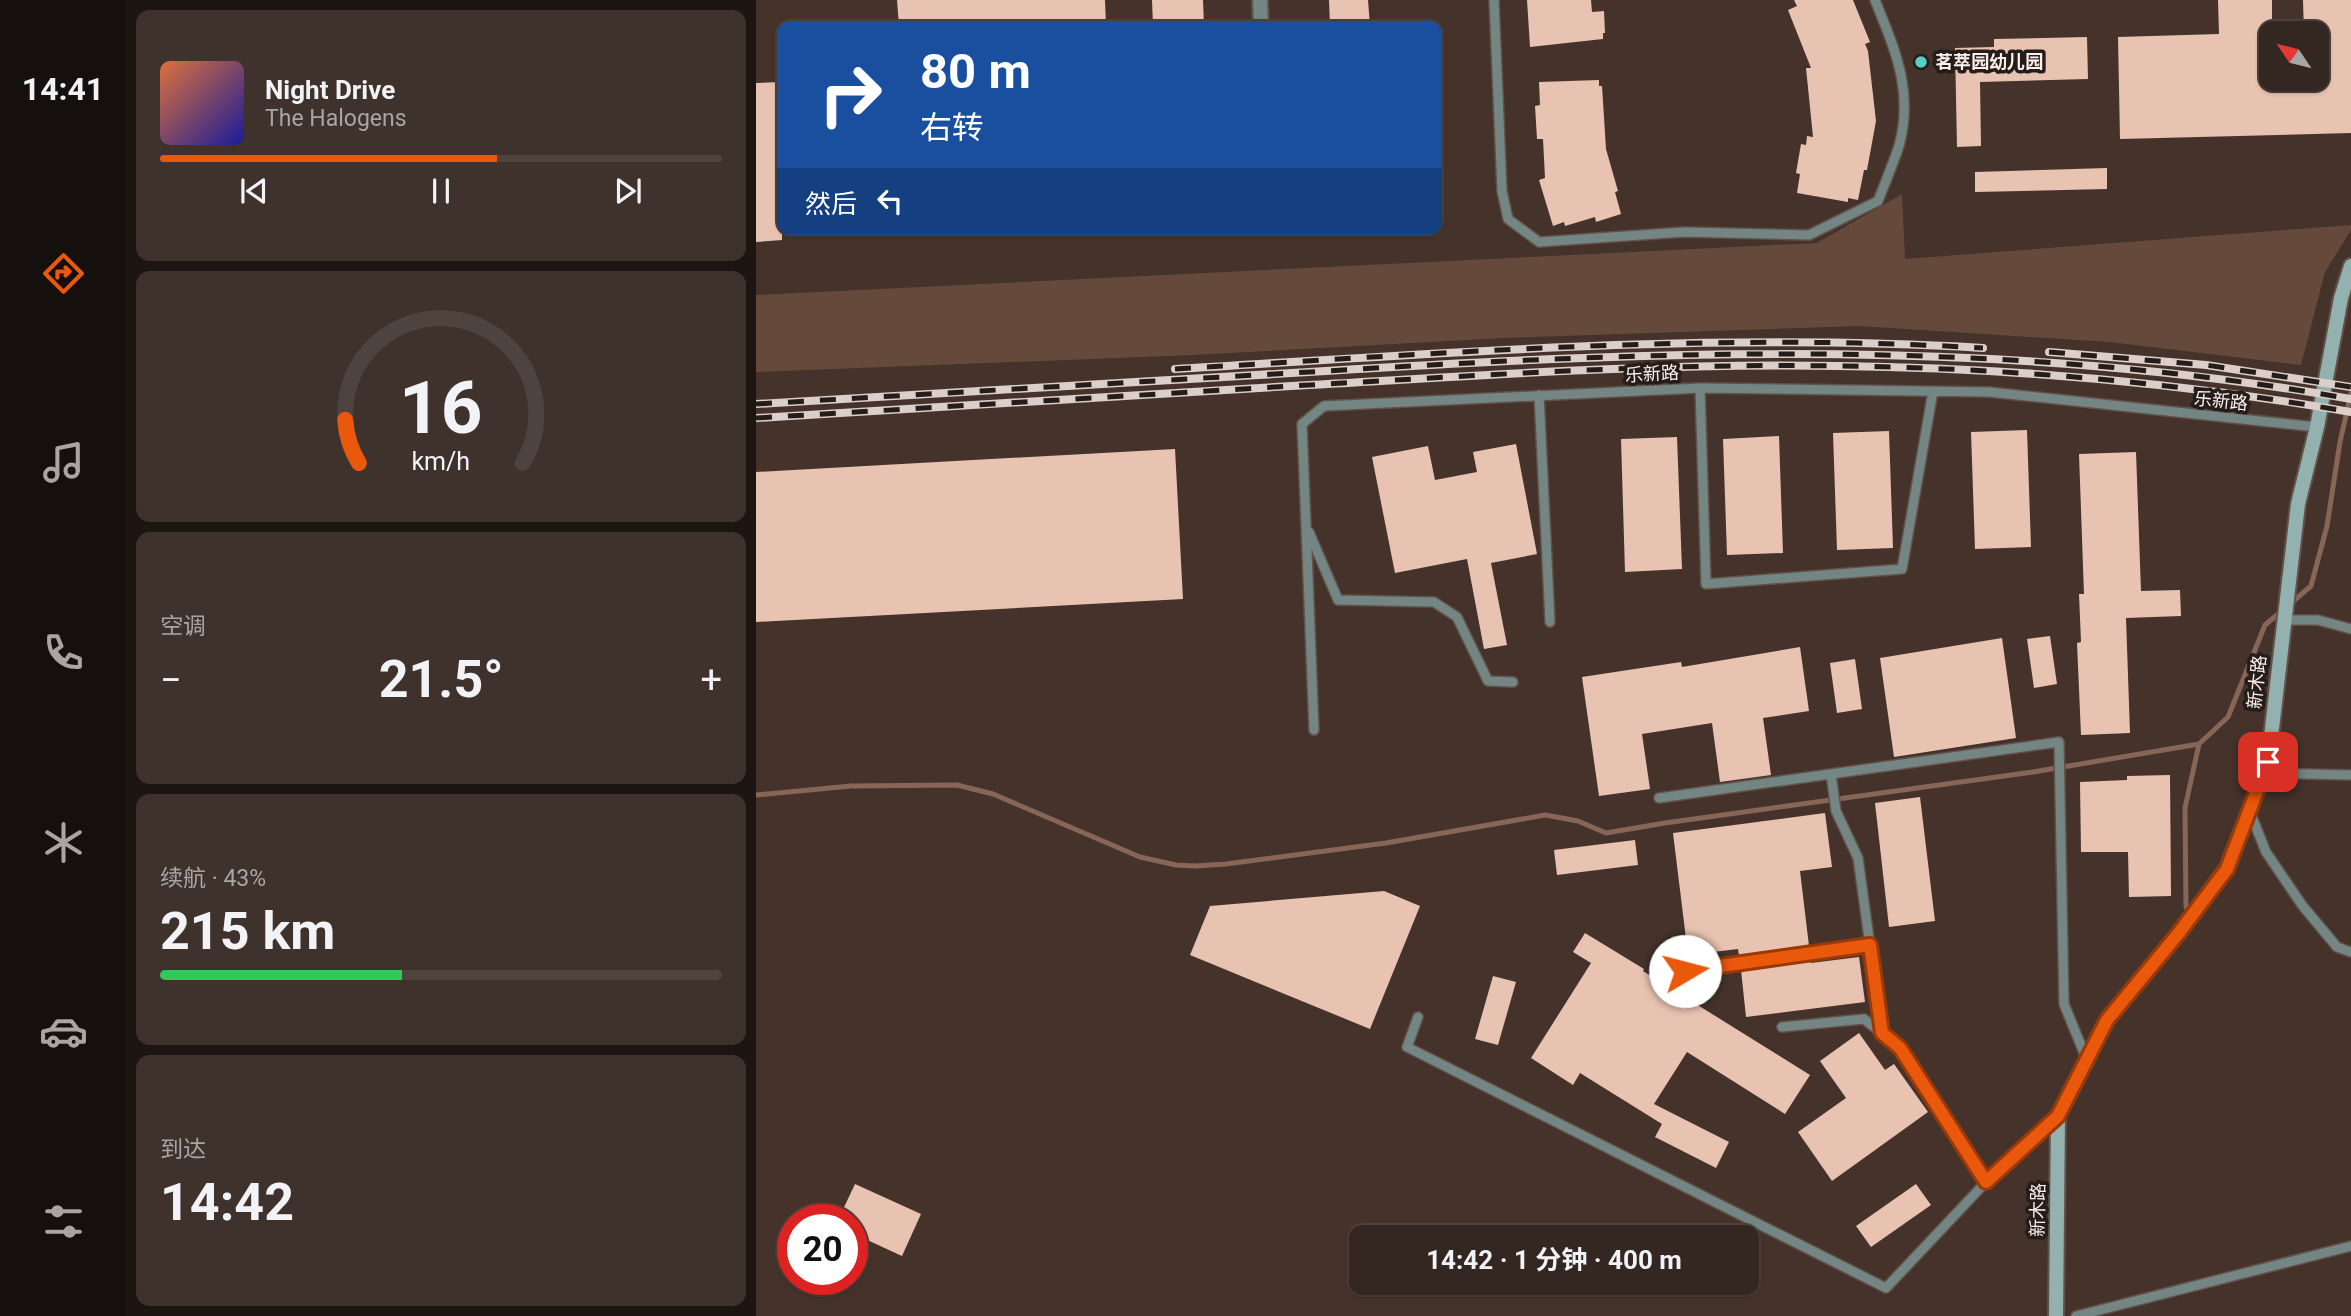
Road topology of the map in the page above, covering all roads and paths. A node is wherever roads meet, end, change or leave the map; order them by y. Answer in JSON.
{"nodes":[{"id":1,"x":1260,"y":0,"type":"edge"},
{"id":2,"x":1494,"y":0,"type":"edge"},
{"id":3,"x":1875,"y":0,"type":"edge"},
{"id":4,"x":1261,"y":21,"type":"edge"},
{"id":5,"x":2351,"y":266,"type":"edge"},
{"id":6,"x":1700,"y":387,"type":"junction"},
{"id":7,"x":1933,"y":391,"type":"junction"},
{"id":8,"x":1539,"y":395,"type":"junction"},
{"id":9,"x":2317,"y":427,"type":"junction"},
{"id":10,"x":1306,"y":523,"type":"junction"},
{"id":11,"x":2283,"y":620,"type":"junction"},
{"id":12,"x":1550,"y":622,"type":"dead end"},
{"id":13,"x":2351,"y":629,"type":"edge"},
{"id":14,"x":1513,"y":682,"type":"dead end"},
{"id":15,"x":1314,"y":730,"type":"dead end"},
{"id":16,"x":2263,"y":773,"type":"junction"},
{"id":17,"x":1831,"y":774,"type":"junction"},
{"id":18,"x":2351,"y":775,"type":"edge"},
{"id":19,"x":1659,"y":798,"type":"dead end"},
{"id":20,"x":2249,"y":810,"type":"junction"},
{"id":21,"x":1870,"y":945,"type":"junction"},
{"id":22,"x":2351,"y":952,"type":"edge"},
{"id":23,"x":1685,"y":971,"type":"dead end"},
{"id":24,"x":1418,"y":1017,"type":"dead end"},
{"id":25,"x":1782,"y":1027,"type":"dead end"},
{"id":26,"x":1882,"y":1033,"type":"junction"},
{"id":27,"x":2087,"y":1060,"type":"junction"},
{"id":28,"x":2058,"y":1116,"type":"junction"},
{"id":29,"x":1986,"y":1182,"type":"junction"},
{"id":30,"x":2351,"y":1246,"type":"edge"},
{"id":31,"x":2056,"y":1316,"type":"edge"},
{"id":32,"x":2076,"y":1316,"type":"edge"}],
"edges":[{"from":1,"to":4,"type":"street"},
{"from":2,"to":3,"type":"lane"},
{"from":5,"to":9,"type":"street"},
{"from":6,"to":7,"type":"lane","name":"乐新路"},
{"from":6,"to":7,"type":"lane"},
{"from":6,"to":8,"type":"lane","name":"乐新路"},
{"from":7,"to":9,"type":"lane","name":"乐新路"},
{"from":8,"to":10,"type":"lane","name":"乐新路"},
{"from":8,"to":12,"type":"lane"},
{"from":9,"to":11,"type":"street","name":"新木路"},
{"from":10,"to":14,"type":"lane"},
{"from":10,"to":15,"type":"lane","name":"乐新路"},
{"from":11,"to":13,"type":"lane"},
{"from":11,"to":16,"type":"street","name":"新木路"},
{"from":16,"to":18,"type":"lane"},
{"from":16,"to":20,"type":"street","name":"新木路"},
{"from":17,"to":19,"type":"lane"},
{"from":17,"to":21,"type":"lane"},
{"from":17,"to":27,"type":"lane"},
{"from":20,"to":22,"type":"lane"},
{"from":20,"to":27,"type":"street","name":"新木路"},
{"from":21,"to":23,"type":"lane"},
{"from":21,"to":26,"type":"lane"},
{"from":24,"to":29,"type":"lane"},
{"from":25,"to":26,"type":"lane"},
{"from":26,"to":29,"type":"lane"},
{"from":27,"to":28,"type":"street","name":"新木路"},
{"from":28,"to":29,"type":"lane"},
{"from":28,"to":31,"type":"street","name":"新木路"},
{"from":30,"to":32,"type":"lane"}]}
